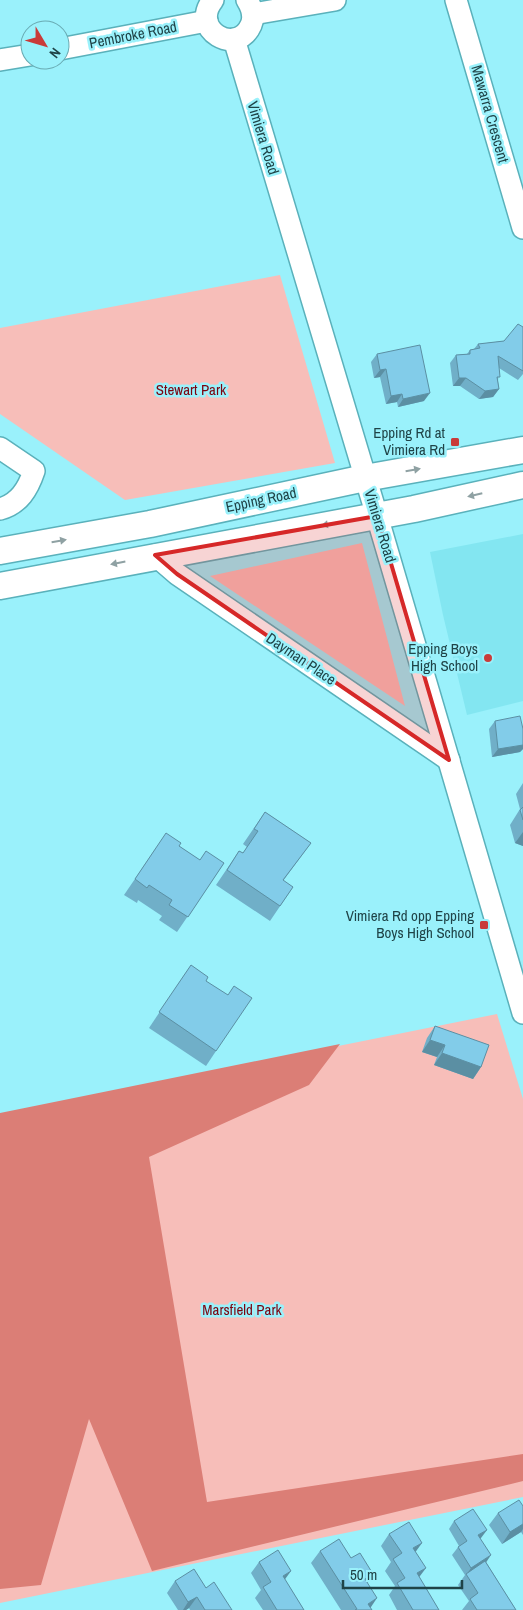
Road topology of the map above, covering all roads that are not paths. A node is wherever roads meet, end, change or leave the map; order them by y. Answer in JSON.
{"nodes":[{"id":1,"x":213,"y":0,"type":"edge"},
{"id":2,"x":335,"y":0,"type":"edge"},
{"id":3,"x":456,"y":0,"type":"edge"},
{"id":4,"x":250,"y":7,"type":"edge"},
{"id":5,"x":207,"y":21,"type":"junction"},
{"id":6,"x":234,"y":39,"type":"junction"},
{"id":7,"x":70,"y":47,"type":"edge"},
{"id":8,"x":20,"y":57,"type":"edge"},
{"id":9,"x":0,"y":60,"type":"edge"},
{"id":10,"x":523,"y":228,"type":"edge"},
{"id":11,"x":0,"y":448,"type":"edge"},
{"id":12,"x":523,"y":450,"type":"edge"},
{"id":13,"x":365,"y":478,"type":"junction"},
{"id":14,"x":523,"y":485,"type":"edge"},
{"id":15,"x":0,"y":509,"type":"edge"},
{"id":16,"x":378,"y":516,"type":"junction"},
{"id":17,"x":0,"y":552,"type":"edge"},
{"id":18,"x":155,"y":556,"type":"junction"},
{"id":19,"x":0,"y":586,"type":"edge"},
{"id":20,"x":449,"y":760,"type":"junction"},
{"id":21,"x":523,"y":1012,"type":"edge"}],
"edges":[{"from":1,"to":5,"type":"street"},
{"from":2,"to":4,"type":"street"},
{"from":3,"to":10,"type":"street","name":"Mawarra Crescent"},
{"from":4,"to":6,"type":"street"},
{"from":5,"to":6,"type":"street"},
{"from":5,"to":7,"type":"street","name":"Pembroke Road"},
{"from":6,"to":13,"type":"street","name":"Vimiera Road"},
{"from":8,"to":9,"type":"street"},
{"from":11,"to":15,"type":"street"},
{"from":13,"to":12,"type":"main road","name":"Epping Road","one_way":true},
{"from":13,"to":16,"type":"street","name":"Vimiera Road"},
{"from":17,"to":13,"type":"main road","name":"Epping Road","one_way":true},
{"from":14,"to":16,"type":"main road","one_way":true},
{"from":16,"to":18,"type":"main road","one_way":true},
{"from":16,"to":20,"type":"street","name":"Vimiera Road"},
{"from":18,"to":19,"type":"main road","one_way":true},
{"from":18,"to":20,"type":"street","name":"Dayman Place"},
{"from":20,"to":21,"type":"street","name":"Vimiera Road"}]}
